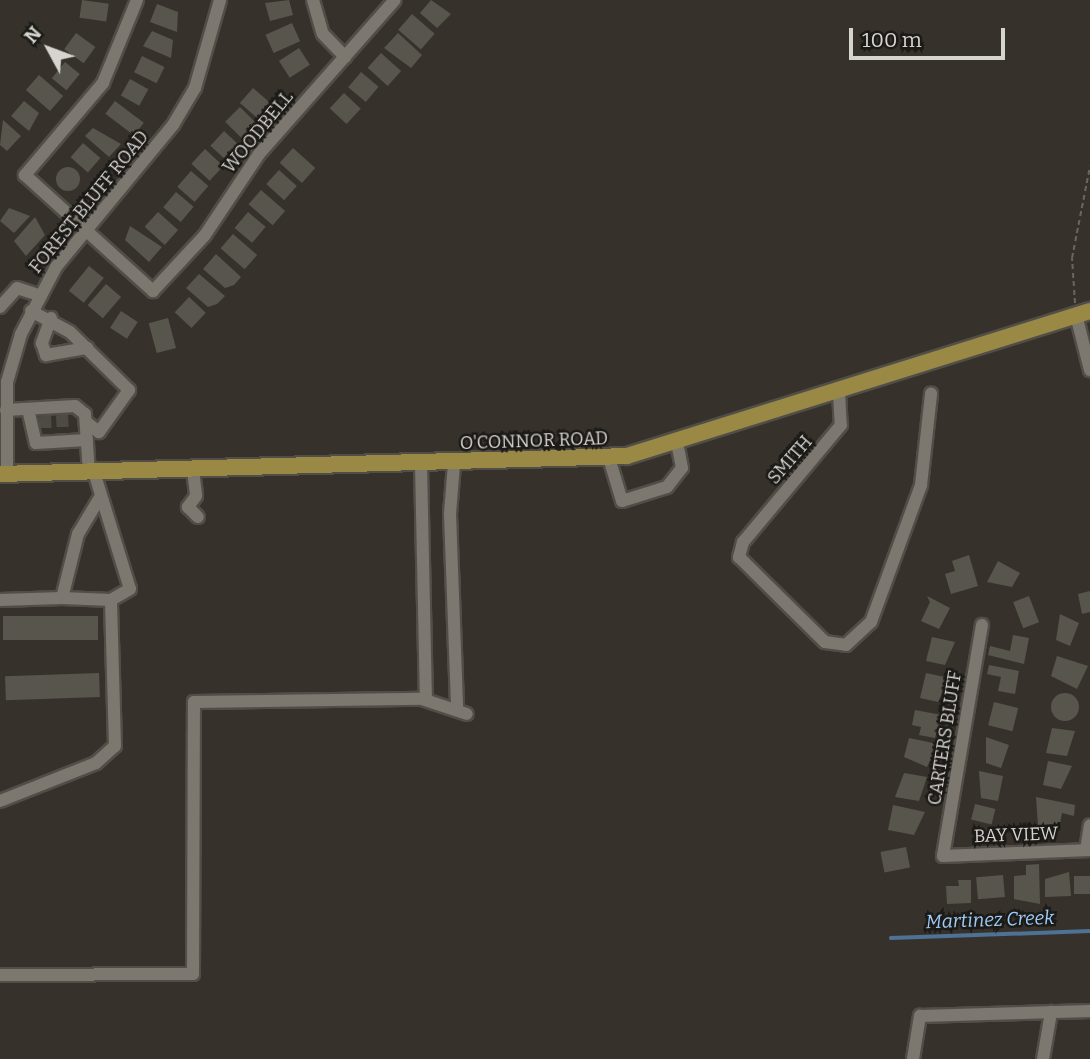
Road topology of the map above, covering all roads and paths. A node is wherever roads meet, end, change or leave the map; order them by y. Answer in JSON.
{"nodes":[{"id":1,"x":137,"y":0,"type":"edge"},
{"id":2,"x":220,"y":0,"type":"edge"},
{"id":3,"x":313,"y":0,"type":"edge"},
{"id":4,"x":395,"y":0,"type":"edge"},
{"id":5,"x":345,"y":57,"type":"junction"},
{"id":6,"x":1090,"y":166,"type":"edge"},
{"id":7,"x":85,"y":231,"type":"junction"},
{"id":8,"x":39,"y":295,"type":"junction"},
{"id":9,"x":0,"y":307,"type":"edge"},
{"id":10,"x":31,"y":311,"type":"junction"},
{"id":11,"x":1083,"y":313,"type":"edge"},
{"id":12,"x":51,"y":318,"type":"junction"},
{"id":13,"x":86,"y":348,"type":"junction"},
{"id":14,"x":1090,"y":370,"type":"edge"},
{"id":15,"x":4,"y":378,"type":"edge"},
{"id":16,"x":839,"y":392,"type":"junction"},
{"id":17,"x":931,"y":394,"type":"dead end"},
{"id":18,"x":28,"y":409,"type":"junction"},
{"id":19,"x":6,"y":410,"type":"junction"},
{"id":20,"x":86,"y":422,"type":"junction"},
{"id":21,"x":87,"y":440,"type":"junction"},
{"id":22,"x":677,"y":443,"type":"junction"},
{"id":23,"x":610,"y":458,"type":"junction"},
{"id":24,"x":421,"y":464,"type":"junction"},
{"id":25,"x":454,"y":464,"type":"junction"},
{"id":26,"x":192,"y":470,"type":"junction"},
{"id":27,"x":92,"y":472,"type":"junction"},
{"id":28,"x":4,"y":474,"type":"edge"},
{"id":29,"x":99,"y":499,"type":"junction"},
{"id":30,"x":198,"y":517,"type":"dead end"},
{"id":31,"x":62,"y":598,"type":"junction"},
{"id":32,"x":0,"y":600,"type":"edge"},
{"id":33,"x":111,"y":600,"type":"junction"},
{"id":34,"x":982,"y":625,"type":"dead end"},
{"id":35,"x":426,"y":700,"type":"junction"},
{"id":36,"x":0,"y":801,"type":"edge"},
{"id":37,"x":1090,"y":825,"type":"edge"},
{"id":38,"x":1088,"y":850,"type":"edge"},
{"id":39,"x":943,"y":856,"type":"joint"},
{"id":40,"x":0,"y":975,"type":"edge"},
{"id":41,"x":1090,"y":1011,"type":"edge"},
{"id":42,"x":1051,"y":1012,"type":"junction"},
{"id":43,"x":913,"y":1059,"type":"edge"},
{"id":44,"x":1043,"y":1059,"type":"edge"}],
"edges":[{"from":1,"to":7,"type":"street"},
{"from":2,"to":7,"type":"street","name":"FOREST BLUFF ROAD"},
{"from":3,"to":5,"type":"street"},
{"from":4,"to":5,"type":"street","name":"WOODBELL"},
{"from":5,"to":7,"type":"street","name":"WOODBELL"},
{"from":6,"to":11,"type":"path"},
{"from":7,"to":8,"type":"street","name":"FOREST BLUFF ROAD"},
{"from":8,"to":9,"type":"street"},
{"from":8,"to":10,"type":"street","name":"FOREST BLUFF ROAD"},
{"from":10,"to":12,"type":"street"},
{"from":10,"to":15,"type":"street","name":"FOREST BLUFF ROAD"},
{"from":11,"to":14,"type":"street"},
{"from":11,"to":16,"type":"main road","name":"O'CONNOR ROAD"},
{"from":12,"to":13,"type":"street"},
{"from":12,"to":13,"type":"street"},
{"from":13,"to":20,"type":"street"},
{"from":15,"to":19,"type":"street","name":"FOREST BLUFF ROAD"},
{"from":16,"to":17,"type":"street","name":"SMITH"},
{"from":16,"to":22,"type":"main road","name":"O'CONNOR ROAD"},
{"from":18,"to":19,"type":"street"},
{"from":18,"to":20,"type":"street"},
{"from":18,"to":21,"type":"street"},
{"from":19,"to":28,"type":"street","name":"FOREST BLUFF ROAD"},
{"from":20,"to":21,"type":"street"},
{"from":21,"to":27,"type":"street"},
{"from":22,"to":23,"type":"main road","name":"O'CONNOR ROAD"},
{"from":22,"to":23,"type":"street"},
{"from":23,"to":25,"type":"main road","name":"O'CONNOR ROAD"},
{"from":24,"to":25,"type":"main road","name":"O'CONNOR ROAD"},
{"from":24,"to":26,"type":"main road","name":"O'CONNOR ROAD"},
{"from":24,"to":35,"type":"street"},
{"from":25,"to":35,"type":"street"},
{"from":26,"to":27,"type":"main road","name":"O'CONNOR ROAD"},
{"from":26,"to":30,"type":"street"},
{"from":27,"to":28,"type":"main road","name":"O'CONNOR ROAD"},
{"from":27,"to":29,"type":"street"},
{"from":29,"to":31,"type":"street"},
{"from":29,"to":33,"type":"street"},
{"from":31,"to":32,"type":"street"},
{"from":31,"to":33,"type":"street"},
{"from":33,"to":36,"type":"street"},
{"from":34,"to":39,"type":"street","name":"CARTERS BLUFF"},
{"from":35,"to":40,"type":"street"},
{"from":37,"to":38,"type":"street"},
{"from":38,"to":39,"type":"street","name":"BAY VIEW"},
{"from":41,"to":42,"type":"street"},
{"from":42,"to":43,"type":"street"},
{"from":42,"to":44,"type":"street"}]}
